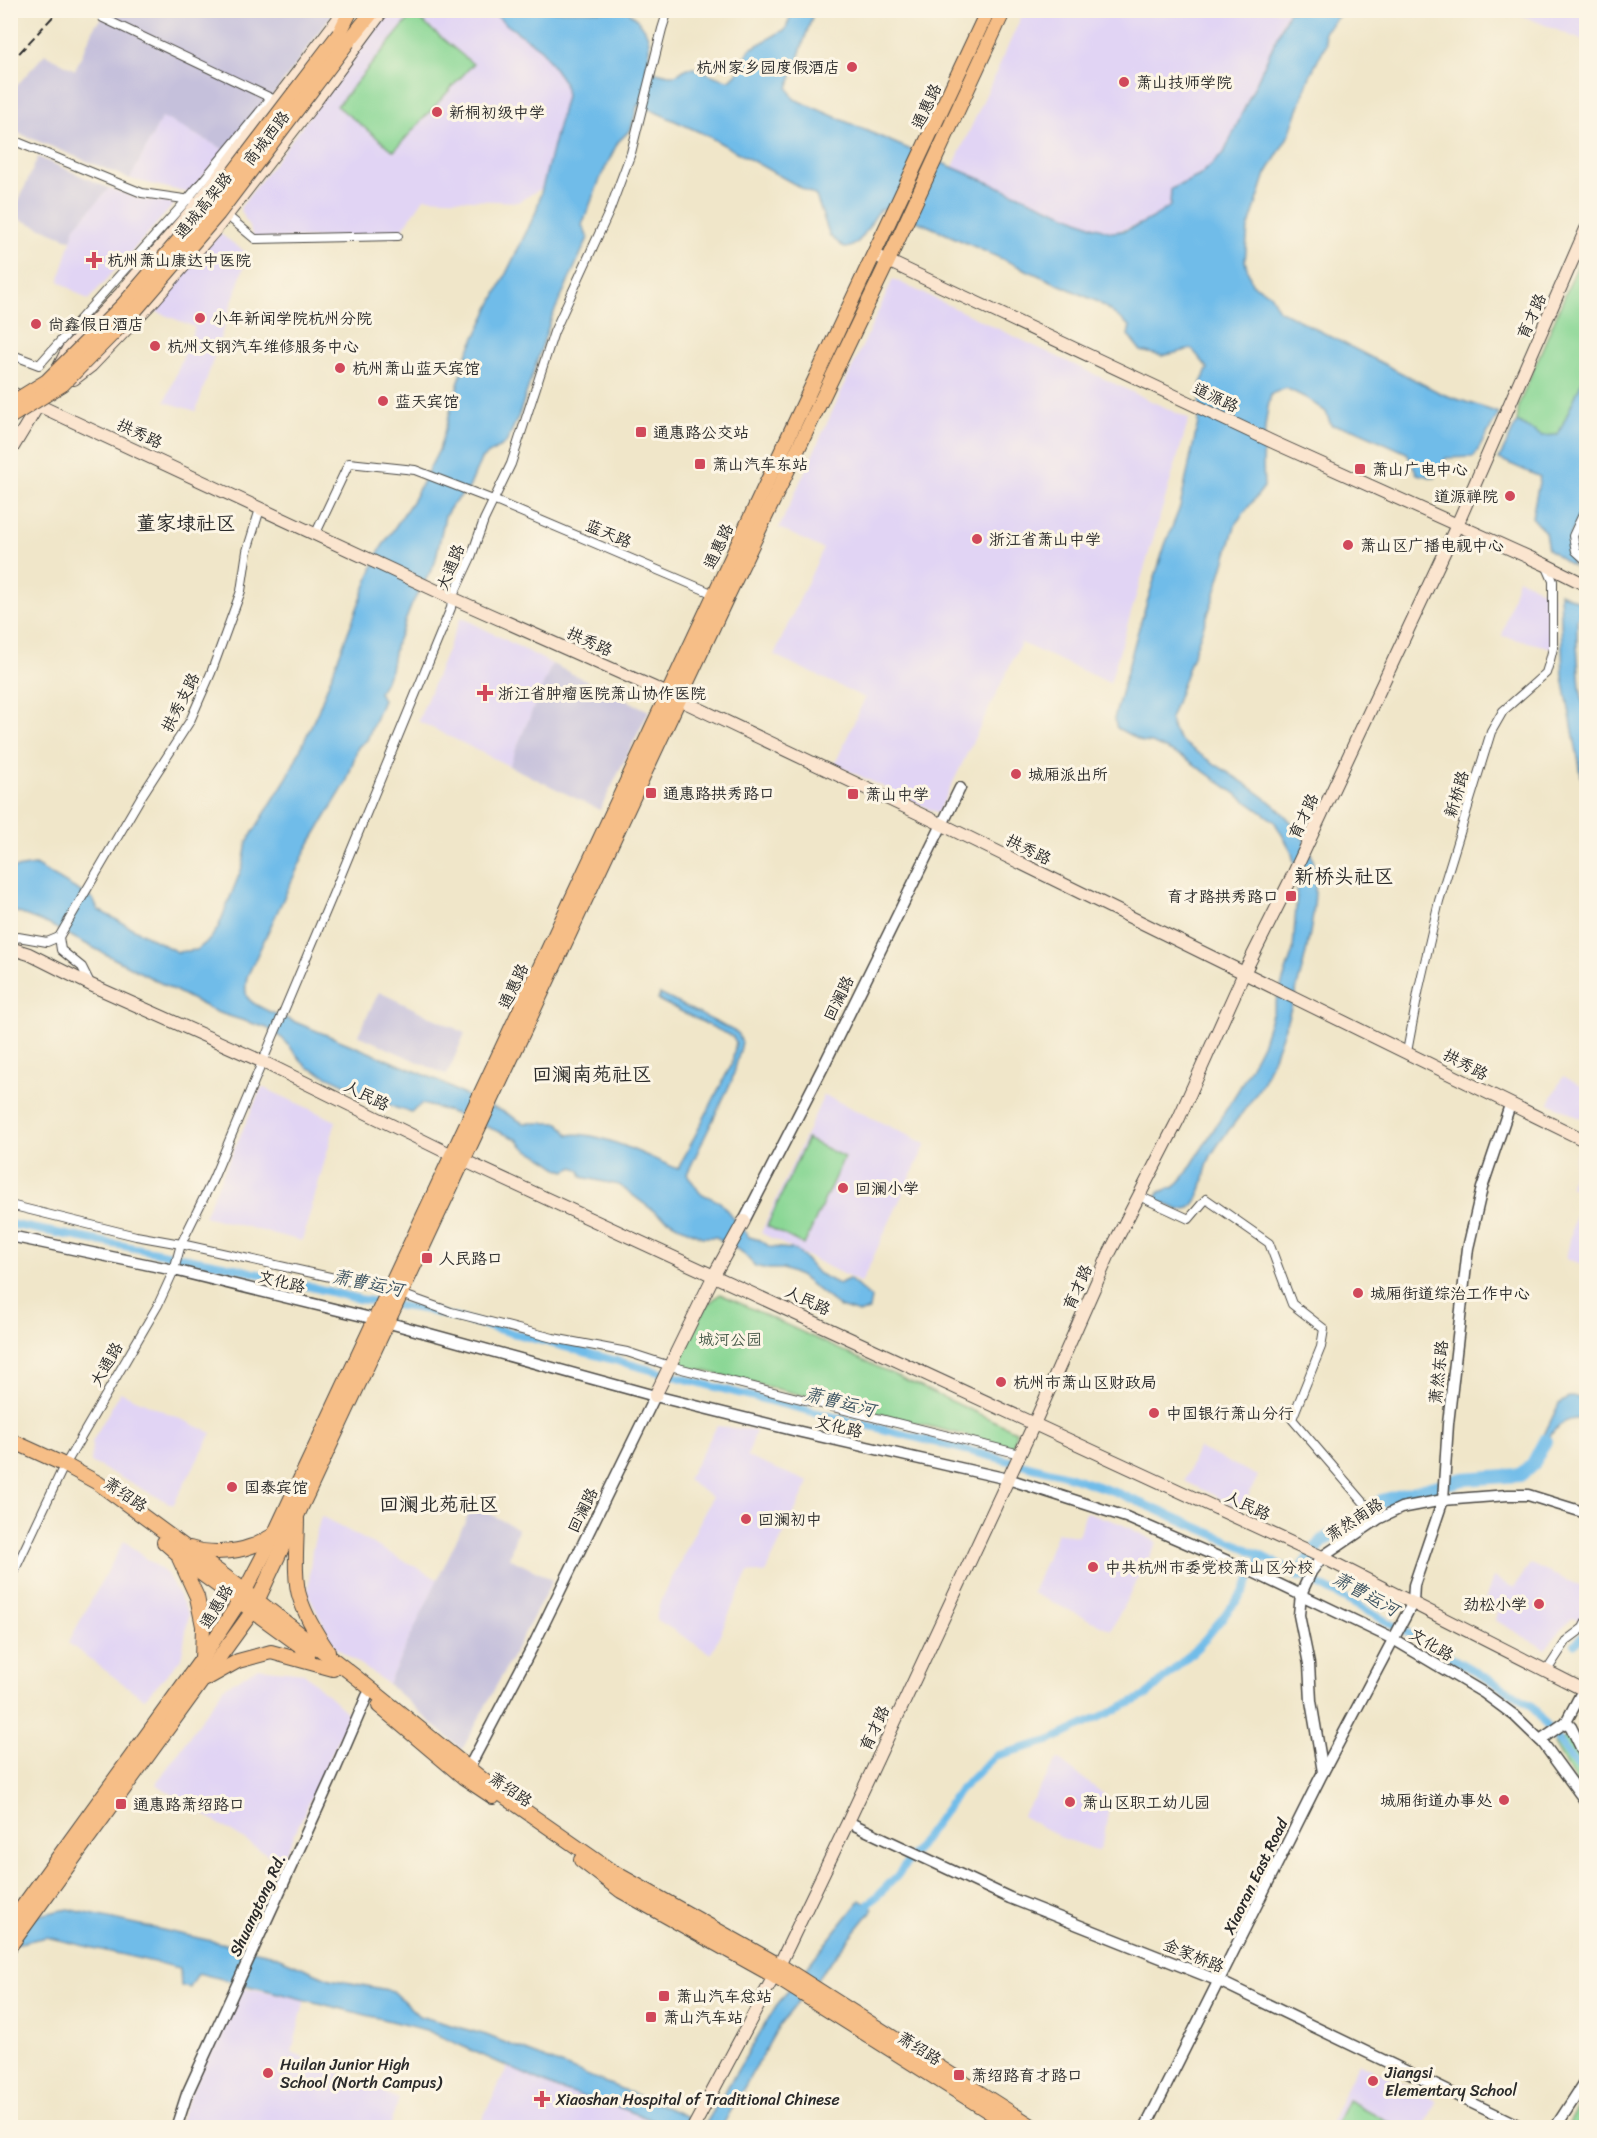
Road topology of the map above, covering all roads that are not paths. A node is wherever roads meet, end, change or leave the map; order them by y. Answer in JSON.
{"nodes":[{"id":1,"x":110,"y":10,"type":"edge"},
{"id":2,"x":345,"y":10,"type":"edge"},
{"id":3,"x":351,"y":10,"type":"edge"},
{"id":4,"x":374,"y":10,"type":"edge"},
{"id":5,"x":383,"y":10,"type":"edge"},
{"id":6,"x":668,"y":10,"type":"edge"},
{"id":7,"x":988,"y":10,"type":"edge"},
{"id":8,"x":1004,"y":10,"type":"edge"},
{"id":9,"x":344,"y":38,"type":"junction"},
{"id":10,"x":10,"y":139,"type":"edge"},
{"id":11,"x":193,"y":201,"type":"junction"},
{"id":12,"x":227,"y":215,"type":"junction"},
{"id":13,"x":1587,"y":229,"type":"edge"},
{"id":14,"x":398,"y":236,"type":"dead end"},
{"id":15,"x":875,"y":255,"type":"junction"},
{"id":16,"x":888,"y":261,"type":"junction"},
{"id":17,"x":10,"y":354,"type":"edge"},
{"id":18,"x":10,"y":394,"type":"edge"},
{"id":19,"x":10,"y":404,"type":"edge"},
{"id":20,"x":39,"y":404,"type":"junction"},
{"id":21,"x":10,"y":417,"type":"edge"},
{"id":22,"x":10,"y":452,"type":"edge"},
{"id":23,"x":493,"y":500,"type":"junction"},
{"id":24,"x":1587,"y":508,"type":"edge"},
{"id":25,"x":260,"y":509,"type":"junction"},
{"id":26,"x":1457,"y":525,"type":"junction"},
{"id":27,"x":315,"y":535,"type":"junction"},
{"id":28,"x":1587,"y":560,"type":"edge"},
{"id":29,"x":1546,"y":565,"type":"junction"},
{"id":30,"x":1585,"y":585,"type":"edge"},
{"id":31,"x":714,"y":594,"type":"junction"},
{"id":32,"x":452,"y":598,"type":"junction"},
{"id":33,"x":674,"y":697,"type":"junction"},
{"id":34,"x":960,"y":788,"type":"dead end"},
{"id":35,"x":941,"y":824,"type":"junction"},
{"id":36,"x":59,"y":938,"type":"junction"},
{"id":37,"x":10,"y":942,"type":"edge"},
{"id":38,"x":10,"y":948,"type":"edge"},
{"id":39,"x":1248,"y":975,"type":"junction"},
{"id":40,"x":91,"y":985,"type":"junction"},
{"id":41,"x":1407,"y":1052,"type":"junction"},
{"id":42,"x":261,"y":1061,"type":"junction"},
{"id":43,"x":1510,"y":1105,"type":"junction"},
{"id":44,"x":1587,"y":1141,"type":"edge"},
{"id":45,"x":458,"y":1157,"type":"junction"},
{"id":46,"x":1139,"y":1196,"type":"junction"},
{"id":47,"x":10,"y":1205,"type":"edge"},
{"id":48,"x":744,"y":1221,"type":"joint"},
{"id":49,"x":10,"y":1236,"type":"edge"},
{"id":50,"x":181,"y":1244,"type":"junction"},
{"id":51,"x":174,"y":1270,"type":"junction"},
{"id":52,"x":714,"y":1275,"type":"junction"},
{"id":53,"x":393,"y":1294,"type":"junction"},
{"id":54,"x":381,"y":1321,"type":"junction"},
{"id":55,"x":670,"y":1366,"type":"junction"},
{"id":56,"x":656,"y":1396,"type":"junction"},
{"id":57,"x":1034,"y":1424,"type":"junction"},
{"id":58,"x":10,"y":1440,"type":"edge"},
{"id":59,"x":10,"y":1446,"type":"edge"},
{"id":60,"x":1020,"y":1454,"type":"junction"},
{"id":61,"x":63,"y":1469,"type":"junction"},
{"id":62,"x":1008,"y":1479,"type":"junction"},
{"id":63,"x":1443,"y":1500,"type":"junction"},
{"id":64,"x":1587,"y":1513,"type":"edge"},
{"id":65,"x":297,"y":1514,"type":"junction"},
{"id":66,"x":1378,"y":1519,"type":"junction"},
{"id":67,"x":274,"y":1534,"type":"junction"},
{"id":68,"x":179,"y":1549,"type":"junction"},
{"id":69,"x":1322,"y":1557,"type":"junction"},
{"id":70,"x":10,"y":1580,"type":"edge"},
{"id":71,"x":1302,"y":1592,"type":"junction"},
{"id":72,"x":242,"y":1596,"type":"junction"},
{"id":73,"x":1413,"y":1602,"type":"junction"},
{"id":74,"x":254,"y":1606,"type":"junction"},
{"id":75,"x":1587,"y":1622,"type":"edge"},
{"id":76,"x":1394,"y":1637,"type":"junction"},
{"id":77,"x":201,"y":1660,"type":"junction"},
{"id":78,"x":334,"y":1666,"type":"junction"},
{"id":79,"x":1546,"y":1672,"type":"junction"},
{"id":80,"x":201,"y":1681,"type":"junction"},
{"id":81,"x":1585,"y":1690,"type":"edge"},
{"id":82,"x":367,"y":1696,"type":"junction"},
{"id":83,"x":1566,"y":1722,"type":"junction"},
{"id":84,"x":1540,"y":1740,"type":"junction"},
{"id":85,"x":1587,"y":1758,"type":"edge"},
{"id":86,"x":466,"y":1772,"type":"junction"},
{"id":87,"x":1323,"y":1772,"type":"junction"},
{"id":88,"x":1587,"y":1802,"type":"edge"},
{"id":89,"x":848,"y":1822,"type":"junction"},
{"id":90,"x":46,"y":1888,"type":"junction"},
{"id":91,"x":10,"y":1924,"type":"edge"},
{"id":92,"x":10,"y":1946,"type":"edge"},
{"id":93,"x":777,"y":1971,"type":"junction"},
{"id":94,"x":1219,"y":1981,"type":"junction"},
{"id":95,"x":812,"y":1994,"type":"junction"},
{"id":96,"x":1587,"y":2080,"type":"edge"},
{"id":97,"x":696,"y":2122,"type":"edge"},
{"id":98,"x":176,"y":2127,"type":"edge"},
{"id":99,"x":1016,"y":2127,"type":"edge"},
{"id":100,"x":1035,"y":2127,"type":"edge"},
{"id":101,"x":1145,"y":2127,"type":"edge"},
{"id":102,"x":1524,"y":2127,"type":"edge"},
{"id":103,"x":1556,"y":2127,"type":"edge"}],
"edges":[{"from":1,"to":11,"type":"street"},
{"from":2,"to":11,"type":"main road","name":"商城西路"},
{"from":3,"to":9,"type":"main road"},
{"from":4,"to":9,"type":"main road"},
{"from":5,"to":12,"type":"main road","name":"商城西路"},
{"from":6,"to":23,"type":"street","name":"大通路"},
{"from":7,"to":15,"type":"main road","name":"通惠路"},
{"from":8,"to":16,"type":"main road"},
{"from":9,"to":19,"type":"main road","name":"通城高架路","bridge":true},
{"from":9,"to":21,"type":"main road","name":"通城高架路","bridge":true},
{"from":10,"to":11,"type":"street"},
{"from":11,"to":12,"type":"street"},
{"from":11,"to":17,"type":"street"},
{"from":11,"to":20,"type":"main road","name":"商城西路"},
{"from":12,"to":14,"type":"street"},
{"from":12,"to":20,"type":"main road","name":"商城西路"},
{"from":13,"to":26,"type":"main road","name":"育才路"},
{"from":15,"to":16,"type":"main road","name":"道源路"},
{"from":15,"to":31,"type":"main road","name":"通惠路"},
{"from":16,"to":26,"type":"main road","name":"道源路"},
{"from":16,"to":33,"type":"main road"},
{"from":18,"to":20,"type":"main road","name":"拱秀路"},
{"from":20,"to":22,"type":"main road","name":"商城西路"},
{"from":20,"to":25,"type":"main road","name":"拱秀路"},
{"from":23,"to":27,"type":"street","name":"蓝天路"},
{"from":23,"to":31,"type":"street","name":"蓝天路"},
{"from":23,"to":32,"type":"street","name":"大通路"},
{"from":24,"to":28,"type":"street"},
{"from":25,"to":27,"type":"main road","name":"拱秀路"},
{"from":25,"to":36,"type":"street","name":"拱秀支路"},
{"from":26,"to":29,"type":"main road","name":"道源路"},
{"from":26,"to":39,"type":"main road","name":"育才路"},
{"from":27,"to":32,"type":"main road","name":"拱秀路"},
{"from":29,"to":30,"type":"main road","name":"道源路"},
{"from":29,"to":41,"type":"street","name":"新桥路"},
{"from":31,"to":33,"type":"main road","name":"通惠路"},
{"from":32,"to":33,"type":"main road","name":"拱秀路"},
{"from":32,"to":42,"type":"street","name":"大通路"},
{"from":33,"to":35,"type":"main road","name":"拱秀路"},
{"from":33,"to":45,"type":"main road","name":"通惠路"},
{"from":34,"to":35,"type":"street","name":"回澜路"},
{"from":35,"to":39,"type":"main road","name":"拱秀路"},
{"from":35,"to":48,"type":"street","name":"回澜路"},
{"from":36,"to":37,"type":"street"},
{"from":36,"to":40,"type":"street"},
{"from":38,"to":40,"type":"main road","name":"人民路"},
{"from":39,"to":41,"type":"main road","name":"拱秀路"},
{"from":39,"to":46,"type":"main road","name":"育才路"},
{"from":40,"to":42,"type":"main road","name":"人民路"},
{"from":41,"to":43,"type":"main road","name":"拱秀路"},
{"from":42,"to":45,"type":"main road","name":"人民路"},
{"from":42,"to":50,"type":"street"},
{"from":43,"to":44,"type":"main road","name":"拱秀路"},
{"from":43,"to":63,"type":"street","name":"萧然东路"},
{"from":45,"to":52,"type":"main road","name":"人民路"},
{"from":45,"to":53,"type":"main road"},
{"from":46,"to":57,"type":"main road","name":"育才路"},
{"from":46,"to":66,"type":"street"},
{"from":47,"to":50,"type":"street"},
{"from":48,"to":52,"type":"main road","name":"回澜路"},
{"from":49,"to":51,"type":"street","name":"文化路"},
{"from":50,"to":51,"type":"street","name":"大通路"},
{"from":50,"to":53,"type":"street"},
{"from":51,"to":54,"type":"street","name":"文化路"},
{"from":51,"to":61,"type":"street","name":"大通路"},
{"from":52,"to":55,"type":"main road","name":"回澜路"},
{"from":52,"to":57,"type":"main road","name":"人民路"},
{"from":53,"to":54,"type":"main road"},
{"from":53,"to":55,"type":"street"},
{"from":54,"to":56,"type":"street","name":"文化路"},
{"from":54,"to":65,"type":"main road"},
{"from":54,"to":67,"type":"main road","name":"通惠路"},
{"from":55,"to":56,"type":"main road","name":"回澜路"},
{"from":55,"to":60,"type":"street"},
{"from":56,"to":62,"type":"street","name":"文化路"},
{"from":56,"to":86,"type":"street","name":"回澜路"},
{"from":57,"to":60,"type":"main road","name":"育才路"},
{"from":57,"to":69,"type":"main road","name":"人民路"},
{"from":58,"to":61,"type":"main road"},
{"from":59,"to":61,"type":"main road"},
{"from":60,"to":62,"type":"main road","name":"育才路"},
{"from":61,"to":68,"type":"main road","name":"萧绍路"},
{"from":61,"to":70,"type":"street","name":"大通路"},
{"from":62,"to":71,"type":"street","name":"文化路"},
{"from":62,"to":89,"type":"main road","name":"育才路"},
{"from":63,"to":64,"type":"street","name":"萧然南路"},
{"from":63,"to":66,"type":"street","name":"萧然南路"},
{"from":63,"to":73,"type":"street","name":"萧然东路"},
{"from":65,"to":74,"type":"main road"},
{"from":65,"to":78,"type":"main road"},
{"from":66,"to":69,"type":"street","name":"萧然南路"},
{"from":67,"to":68,"type":"main road"},
{"from":67,"to":72,"type":"main road","name":"通惠路"},
{"from":68,"to":72,"type":"main road","name":"萧绍路"},
{"from":68,"to":77,"type":"main road"},
{"from":69,"to":71,"type":"street","name":"萧然南路"},
{"from":69,"to":73,"type":"main road","name":"人民路"},
{"from":71,"to":76,"type":"street","name":"文化路"},
{"from":71,"to":87,"type":"street","name":"萧然南路"},
{"from":72,"to":74,"type":"main road","name":"萧绍路"},
{"from":72,"to":77,"type":"main road","name":"通惠路"},
{"from":73,"to":76,"type":"street","name":"萧然东路"},
{"from":73,"to":79,"type":"main road","name":"人民路"},
{"from":74,"to":78,"type":"main road","name":"萧绍路"},
{"from":74,"to":80,"type":"main road"},
{"from":75,"to":79,"type":"street"},
{"from":76,"to":84,"type":"street","name":"文化路"},
{"from":76,"to":87,"type":"street","name":"Xiaoran East Road"},
{"from":77,"to":90,"type":"main road","name":"通惠路"},
{"from":78,"to":80,"type":"main road"},
{"from":78,"to":82,"type":"main road","name":"萧绍路"},
{"from":78,"to":86,"type":"main road"},
{"from":79,"to":81,"type":"main road","name":"人民路"},
{"from":80,"to":90,"type":"main road"},
{"from":81,"to":83,"type":"street"},
{"from":82,"to":86,"type":"main road","name":"萧绍路"},
{"from":82,"to":98,"type":"street","name":"Shuangtong Rd."},
{"from":83,"to":84,"type":"street"},
{"from":83,"to":85,"type":"street"},
{"from":84,"to":88,"type":"street","name":"文化路"},
{"from":86,"to":93,"type":"main road","name":"萧绍路"},
{"from":87,"to":94,"type":"street","name":"Xiaoran East Road"},
{"from":89,"to":93,"type":"main road","name":"育才路"},
{"from":89,"to":94,"type":"street","name":"金家桥路"},
{"from":90,"to":91,"type":"main road"},
{"from":90,"to":92,"type":"main road"},
{"from":93,"to":95,"type":"main road","name":"萧绍路"},
{"from":93,"to":97,"type":"main road","name":"育才路"},
{"from":94,"to":101,"type":"street","name":"Xiaoran East Road"},
{"from":94,"to":102,"type":"street","name":"金家桥路"},
{"from":95,"to":99,"type":"main road","name":"萧绍路"},
{"from":95,"to":100,"type":"main road"},
{"from":96,"to":103,"type":"street"}]}
